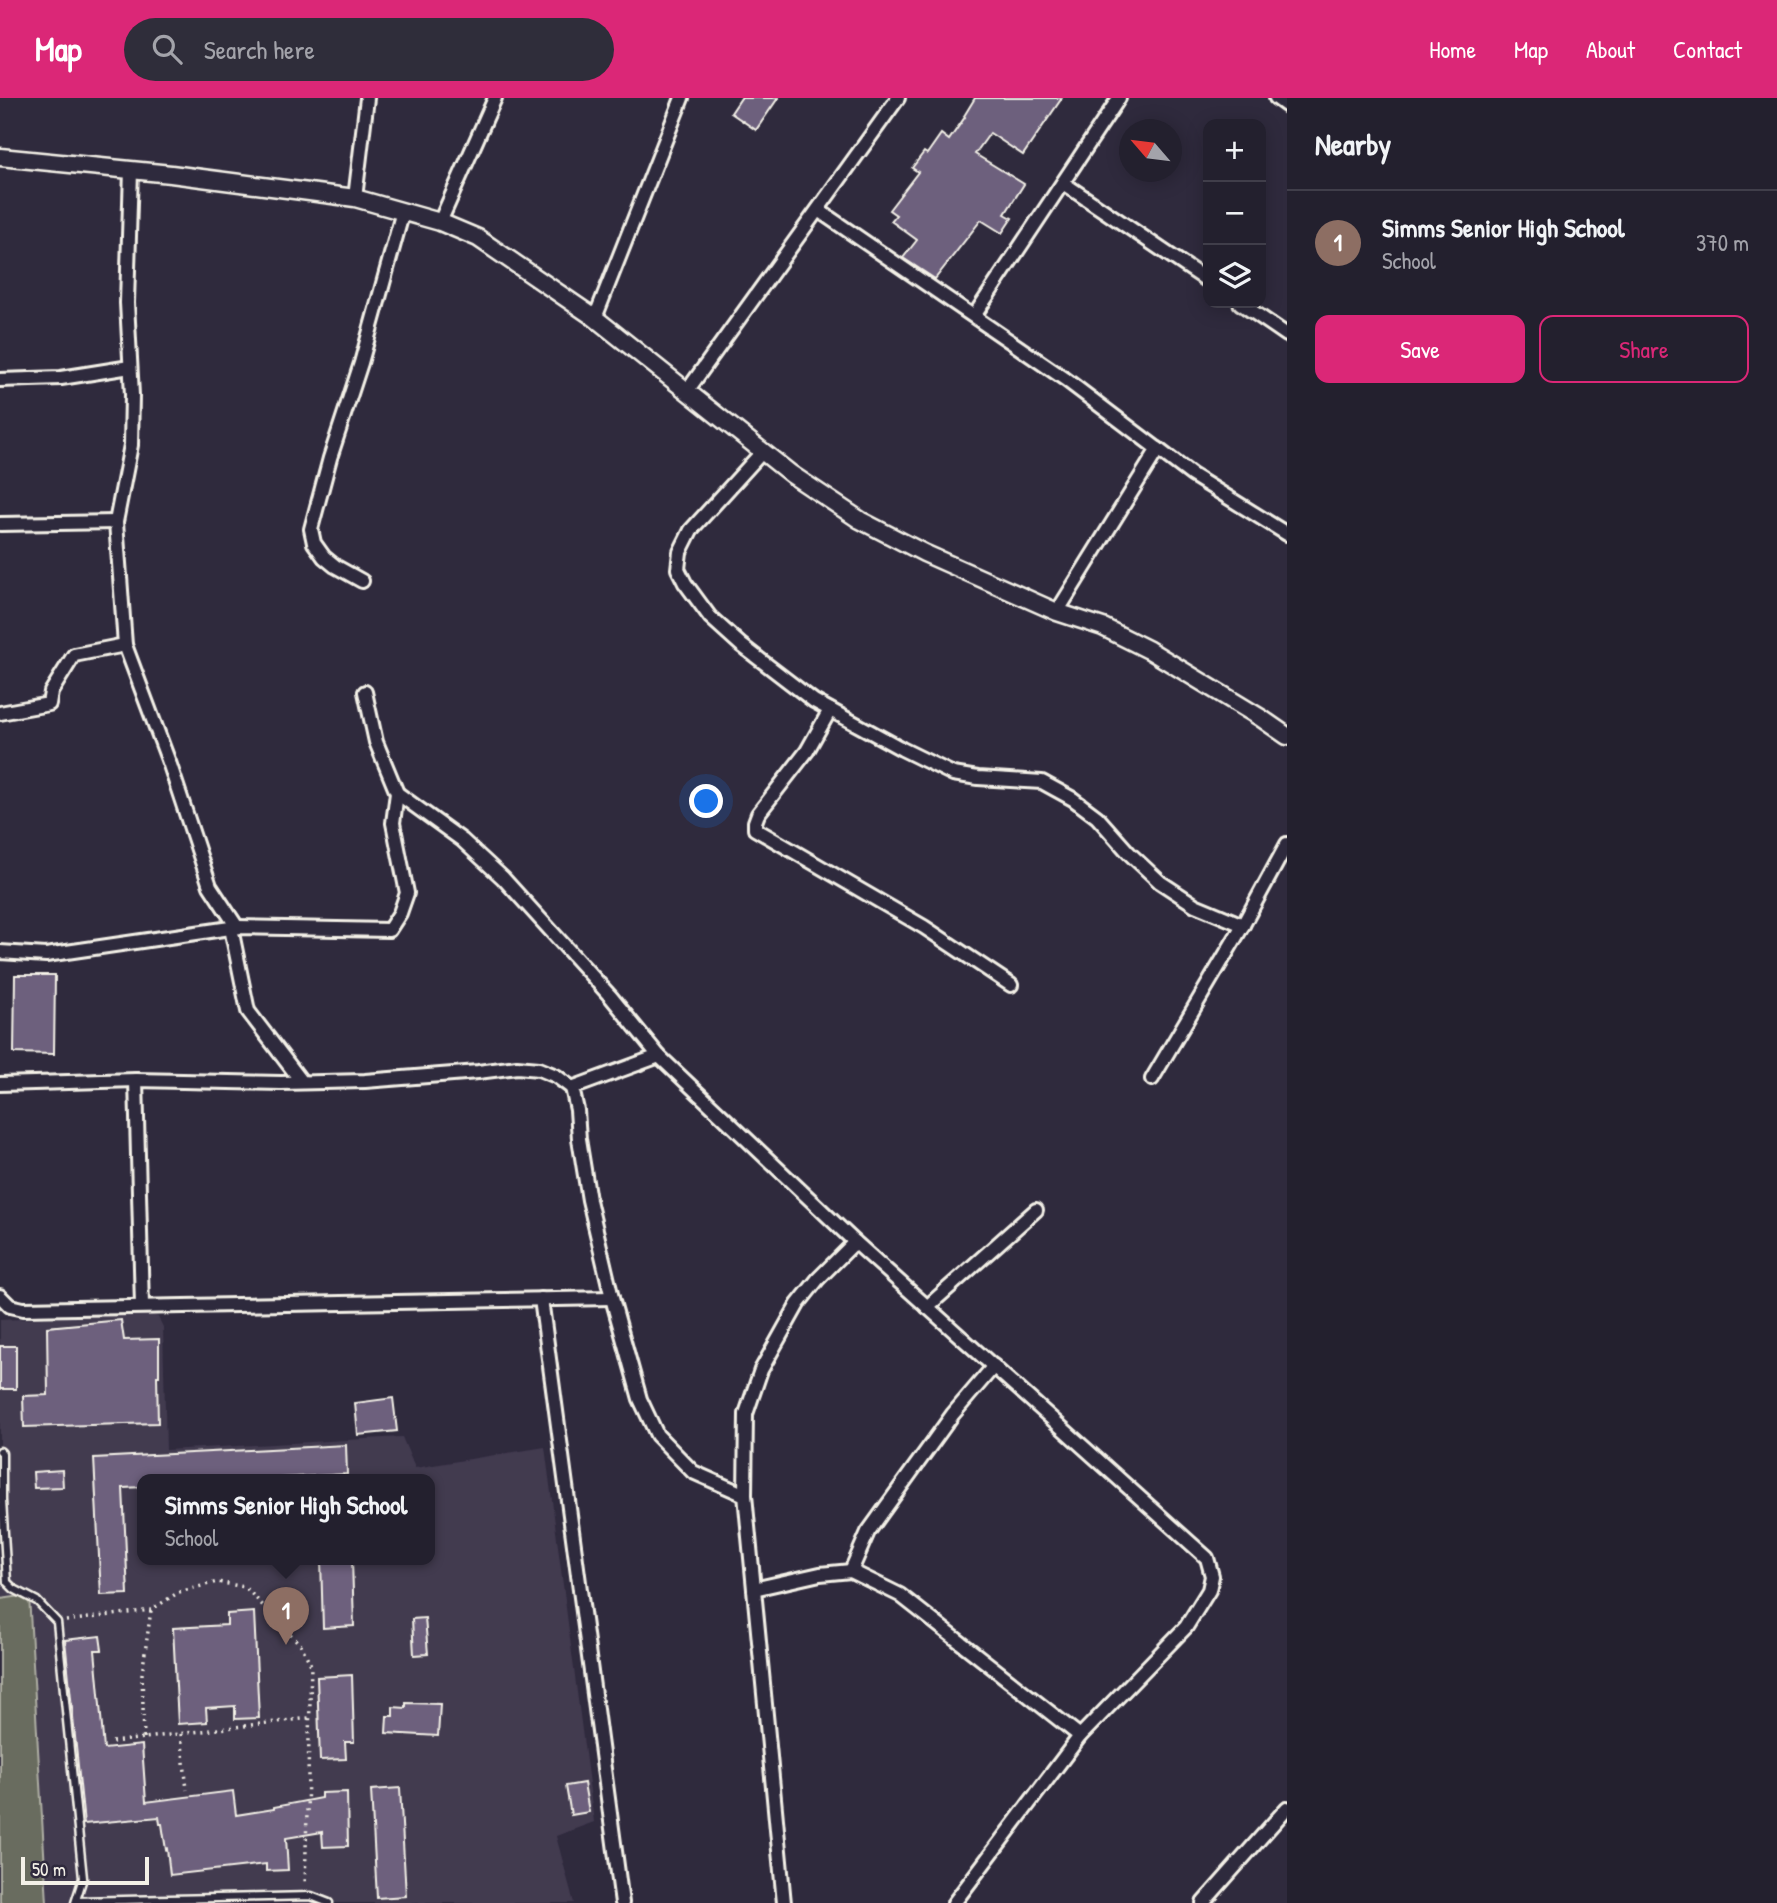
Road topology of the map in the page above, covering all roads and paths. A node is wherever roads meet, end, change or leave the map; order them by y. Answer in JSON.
{"nodes":[{"id":1,"x":367,"y":98,"type":"edge"},
{"id":2,"x":495,"y":98,"type":"edge"},
{"id":3,"x":682,"y":98,"type":"edge"},
{"id":4,"x":898,"y":98,"type":"edge"},
{"id":5,"x":1119,"y":98,"type":"edge"},
{"id":6,"x":1276,"y":98,"type":"edge"},
{"id":7,"x":1287,"y":106,"type":"edge"},
{"id":8,"x":0,"y":157,"type":"edge"},
{"id":9,"x":131,"y":170,"type":"junction"},
{"id":10,"x":1063,"y":183,"type":"junction"},
{"id":11,"x":355,"y":198,"type":"junction"},
{"id":12,"x":818,"y":210,"type":"junction"},
{"id":13,"x":403,"y":211,"type":"junction"},
{"id":14,"x":440,"y":222,"type":"junction"},
{"id":15,"x":1203,"y":278,"type":"edge"},
{"id":16,"x":1247,"y":308,"type":"edge"},
{"id":17,"x":974,"y":316,"type":"junction"},
{"id":18,"x":595,"y":318,"type":"junction"},
{"id":19,"x":1287,"y":335,"type":"edge"},
{"id":20,"x":130,"y":367,"type":"junction"},
{"id":21,"x":0,"y":380,"type":"edge"},
{"id":22,"x":687,"y":391,"type":"junction"},
{"id":23,"x":1158,"y":449,"type":"junction"},
{"id":24,"x":763,"y":451,"type":"junction"},
{"id":25,"x":116,"y":522,"type":"junction"},
{"id":26,"x":0,"y":524,"type":"edge"},
{"id":27,"x":1287,"y":534,"type":"edge"},
{"id":28,"x":362,"y":581,"type":"dead end"},
{"id":29,"x":1057,"y":612,"type":"junction"},
{"id":30,"x":125,"y":645,"type":"junction"},
{"id":31,"x":365,"y":692,"type":"dead end"},
{"id":32,"x":830,"y":710,"type":"junction"},
{"id":33,"x":0,"y":713,"type":"edge"},
{"id":34,"x":1287,"y":736,"type":"edge"},
{"id":35,"x":397,"y":793,"type":"junction"},
{"id":36,"x":1287,"y":844,"type":"edge"},
{"id":37,"x":1243,"y":925,"type":"junction"},
{"id":38,"x":234,"y":927,"type":"junction"},
{"id":39,"x":0,"y":953,"type":"edge"},
{"id":40,"x":1011,"y":985,"type":"dead end"},
{"id":41,"x":659,"y":1056,"type":"junction"},
{"id":42,"x":1152,"y":1079,"type":"dead end"},
{"id":43,"x":135,"y":1080,"type":"junction"},
{"id":44,"x":302,"y":1082,"type":"junction"},
{"id":45,"x":0,"y":1084,"type":"edge"},
{"id":46,"x":572,"y":1088,"type":"junction"},
{"id":47,"x":1037,"y":1210,"type":"dead end"},
{"id":48,"x":855,"y":1242,"type":"junction"},
{"id":49,"x":0,"y":1296,"type":"edge"},
{"id":50,"x":612,"y":1298,"type":"junction"},
{"id":51,"x":541,"y":1299,"type":"junction"},
{"id":52,"x":142,"y":1306,"type":"junction"},
{"id":53,"x":927,"y":1307,"type":"junction"},
{"id":54,"x":993,"y":1366,"type":"junction"},
{"id":55,"x":0,"y":1451,"type":"edge"},
{"id":56,"x":745,"y":1494,"type":"junction"},
{"id":57,"x":851,"y":1571,"type":"junction"},
{"id":58,"x":754,"y":1589,"type":"junction"},
{"id":59,"x":151,"y":1610,"type":"junction"},
{"id":60,"x":57,"y":1622,"type":"junction"},
{"id":61,"x":309,"y":1718,"type":"junction"},
{"id":62,"x":181,"y":1734,"type":"junction"},
{"id":63,"x":1080,"y":1736,"type":"junction"},
{"id":64,"x":144,"y":1738,"type":"junction"},
{"id":65,"x":112,"y":1742,"type":"dead end"},
{"id":66,"x":187,"y":1790,"type":"dead end"},
{"id":67,"x":1287,"y":1808,"type":"edge"},
{"id":68,"x":305,"y":1896,"type":"junction"},
{"id":69,"x":76,"y":1902,"type":"edge"},
{"id":70,"x":329,"y":1903,"type":"edge"},
{"id":71,"x":622,"y":1903,"type":"edge"},
{"id":72,"x":784,"y":1903,"type":"edge"},
{"id":73,"x":954,"y":1903,"type":"edge"},
{"id":74,"x":1203,"y":1903,"type":"edge"}],
"edges":[{"from":1,"to":11,"type":"street"},
{"from":2,"to":14,"type":"street"},
{"from":3,"to":18,"type":"street"},
{"from":4,"to":12,"type":"street"},
{"from":5,"to":10,"type":"street"},
{"from":6,"to":7,"type":"street"},
{"from":8,"to":9,"type":"street"},
{"from":9,"to":11,"type":"street"},
{"from":9,"to":20,"type":"street"},
{"from":10,"to":15,"type":"street"},
{"from":10,"to":17,"type":"street"},
{"from":11,"to":13,"type":"street"},
{"from":12,"to":17,"type":"street"},
{"from":12,"to":22,"type":"street"},
{"from":13,"to":14,"type":"street"},
{"from":13,"to":28,"type":"street"},
{"from":14,"to":18,"type":"street"},
{"from":16,"to":19,"type":"street"},
{"from":17,"to":23,"type":"street"},
{"from":18,"to":22,"type":"street"},
{"from":20,"to":21,"type":"street"},
{"from":20,"to":25,"type":"street"},
{"from":22,"to":24,"type":"street"},
{"from":23,"to":27,"type":"street"},
{"from":23,"to":29,"type":"street"},
{"from":24,"to":29,"type":"street"},
{"from":24,"to":32,"type":"street"},
{"from":25,"to":26,"type":"street"},
{"from":25,"to":30,"type":"street"},
{"from":29,"to":34,"type":"street"},
{"from":30,"to":33,"type":"street"},
{"from":30,"to":38,"type":"street"},
{"from":31,"to":35,"type":"street"},
{"from":32,"to":37,"type":"street"},
{"from":32,"to":40,"type":"street"},
{"from":35,"to":38,"type":"street"},
{"from":35,"to":41,"type":"street"},
{"from":36,"to":37,"type":"street"},
{"from":37,"to":42,"type":"street"},
{"from":38,"to":39,"type":"street"},
{"from":38,"to":44,"type":"street"},
{"from":41,"to":46,"type":"street"},
{"from":41,"to":48,"type":"street"},
{"from":43,"to":44,"type":"street"},
{"from":43,"to":45,"type":"street"},
{"from":43,"to":52,"type":"street"},
{"from":44,"to":46,"type":"street"},
{"from":46,"to":50,"type":"street"},
{"from":47,"to":53,"type":"street"},
{"from":48,"to":53,"type":"street"},
{"from":48,"to":56,"type":"street"},
{"from":49,"to":52,"type":"street"},
{"from":50,"to":51,"type":"street"},
{"from":50,"to":56,"type":"street"},
{"from":51,"to":52,"type":"street"},
{"from":51,"to":71,"type":"street"},
{"from":53,"to":54,"type":"street"},
{"from":54,"to":57,"type":"street"},
{"from":54,"to":63,"type":"street"},
{"from":55,"to":60,"type":"lane"},
{"from":56,"to":58,"type":"street"},
{"from":57,"to":58,"type":"street"},
{"from":57,"to":63,"type":"street"},
{"from":58,"to":72,"type":"street"},
{"from":59,"to":60,"type":"path"},
{"from":59,"to":61,"type":"path"},
{"from":59,"to":64,"type":"path"},
{"from":60,"to":69,"type":"lane"},
{"from":61,"to":62,"type":"path"},
{"from":61,"to":68,"type":"path"},
{"from":62,"to":64,"type":"path"},
{"from":62,"to":66,"type":"path"},
{"from":63,"to":73,"type":"street"},
{"from":64,"to":65,"type":"path"},
{"from":67,"to":74,"type":"street"},
{"from":68,"to":69,"type":"lane"},
{"from":68,"to":70,"type":"lane"}]}
